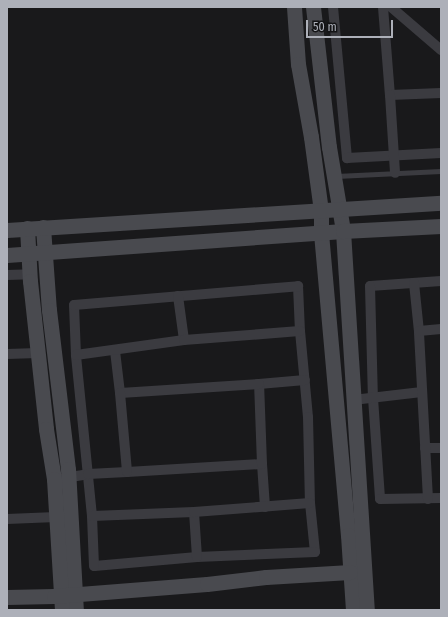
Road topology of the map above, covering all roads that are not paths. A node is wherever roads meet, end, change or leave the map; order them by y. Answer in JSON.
{"nodes":[{"id":1,"x":294,"y":7,"type":"edge"},
{"id":2,"x":313,"y":7,"type":"edge"},
{"id":3,"x":333,"y":7,"type":"edge"},
{"id":4,"x":383,"y":7,"type":"edge"},
{"id":5,"x":391,"y":7,"type":"edge"},
{"id":6,"x":441,"y":50,"type":"edge"},
{"id":7,"x":441,"y":93,"type":"edge"},
{"id":8,"x":390,"y":95,"type":"junction"},
{"id":9,"x":329,"y":147,"type":"junction"},
{"id":10,"x":345,"y":147,"type":"junction"},
{"id":11,"x":441,"y":153,"type":"edge"},
{"id":12,"x":393,"y":155,"type":"junction"},
{"id":13,"x":441,"y":171,"type":"edge"},
{"id":14,"x":395,"y":173,"type":"junction"},
{"id":15,"x":334,"y":176,"type":"junction"},
{"id":16,"x":441,"y":203,"type":"edge"},
{"id":17,"x":341,"y":209,"type":"junction"},
{"id":18,"x":321,"y":211,"type":"junction"},
{"id":19,"x":441,"y":226,"type":"edge"},
{"id":20,"x":27,"y":228,"type":"junction"},
{"id":21,"x":43,"y":228,"type":"junction"},
{"id":22,"x":7,"y":230,"type":"edge"},
{"id":23,"x":343,"y":231,"type":"junction"},
{"id":24,"x":321,"y":234,"type":"junction"},
{"id":25,"x":45,"y":254,"type":"junction"},
{"id":26,"x":29,"y":255,"type":"junction"},
{"id":27,"x":7,"y":256,"type":"edge"},
{"id":28,"x":30,"y":274,"type":"junction"},
{"id":29,"x":7,"y":275,"type":"edge"},
{"id":30,"x":441,"y":281,"type":"edge"},
{"id":31,"x":414,"y":283,"type":"junction"},
{"id":32,"x":178,"y":296,"type":"junction"},
{"id":33,"x":441,"y":329,"type":"edge"},
{"id":34,"x":300,"y":331,"type":"junction"},
{"id":35,"x":419,"y":331,"type":"junction"},
{"id":36,"x":184,"y":340,"type":"junction"},
{"id":37,"x":116,"y":351,"type":"junction"},
{"id":38,"x":38,"y":353,"type":"junction"},
{"id":39,"x":7,"y":354,"type":"edge"},
{"id":40,"x":76,"y":355,"type":"junction"},
{"id":41,"x":305,"y":380,"type":"junction"},
{"id":42,"x":259,"y":384,"type":"junction"},
{"id":43,"x":422,"y":392,"type":"junction"},
{"id":44,"x":120,"y":393,"type":"junction"},
{"id":45,"x":373,"y":398,"type":"junction"},
{"id":46,"x":353,"y":400,"type":"junction"},
{"id":47,"x":425,"y":448,"type":"junction"},
{"id":48,"x":441,"y":448,"type":"edge"},
{"id":49,"x":262,"y":464,"type":"junction"},
{"id":50,"x":127,"y":472,"type":"junction"},
{"id":51,"x":88,"y":474,"type":"junction"},
{"id":52,"x":61,"y":478,"type":"junction"},
{"id":53,"x":441,"y":498,"type":"edge"},
{"id":54,"x":428,"y":499,"type":"junction"},
{"id":55,"x":310,"y":503,"type":"junction"},
{"id":56,"x":265,"y":507,"type":"junction"},
{"id":57,"x":194,"y":512,"type":"junction"},
{"id":58,"x":92,"y":516,"type":"junction"},
{"id":59,"x":56,"y":517,"type":"junction"},
{"id":60,"x":7,"y":519,"type":"edge"},
{"id":61,"x":198,"y":557,"type":"junction"},
{"id":62,"x":350,"y":572,"type":"junction"},
{"id":63,"x":7,"y":597,"type":"edge"},
{"id":64,"x":66,"y":600,"type":"edge"},
{"id":65,"x":76,"y":610,"type":"edge"},
{"id":66,"x":353,"y":610,"type":"edge"},
{"id":67,"x":367,"y":610,"type":"edge"}],
"edges":[{"from":1,"to":18,"type":"street"},
{"from":2,"to":9,"type":"street"},
{"from":3,"to":10,"type":"street"},
{"from":4,"to":8,"type":"street"},
{"from":5,"to":6,"type":"street"},
{"from":7,"to":8,"type":"street"},
{"from":8,"to":12,"type":"street"},
{"from":9,"to":10,"type":"street"},
{"from":9,"to":15,"type":"street"},
{"from":10,"to":12,"type":"street"},
{"from":11,"to":12,"type":"street"},
{"from":12,"to":14,"type":"street"},
{"from":13,"to":14,"type":"lane"},
{"from":14,"to":15,"type":"lane"},
{"from":15,"to":17,"type":"street"},
{"from":16,"to":17,"type":"street"},
{"from":17,"to":18,"type":"street"},
{"from":17,"to":23,"type":"street"},
{"from":18,"to":21,"type":"street"},
{"from":18,"to":24,"type":"street"},
{"from":19,"to":23,"type":"street"},
{"from":20,"to":21,"type":"street"},
{"from":20,"to":22,"type":"street"},
{"from":20,"to":26,"type":"street"},
{"from":21,"to":25,"type":"street"},
{"from":23,"to":24,"type":"street"},
{"from":23,"to":46,"type":"street"},
{"from":24,"to":25,"type":"street"},
{"from":24,"to":62,"type":"street"},
{"from":25,"to":26,"type":"street"},
{"from":25,"to":52,"type":"street"},
{"from":26,"to":27,"type":"street"},
{"from":26,"to":28,"type":"street"},
{"from":28,"to":29,"type":"street"},
{"from":28,"to":38,"type":"street"},
{"from":30,"to":31,"type":"street"},
{"from":31,"to":35,"type":"street"},
{"from":31,"to":45,"type":"street"},
{"from":32,"to":34,"type":"street"},
{"from":32,"to":36,"type":"street"},
{"from":32,"to":40,"type":"street"},
{"from":33,"to":35,"type":"street"},
{"from":34,"to":36,"type":"street"},
{"from":34,"to":41,"type":"street"},
{"from":35,"to":43,"type":"street"},
{"from":36,"to":37,"type":"street"},
{"from":37,"to":40,"type":"street"},
{"from":37,"to":44,"type":"street"},
{"from":38,"to":39,"type":"street"},
{"from":38,"to":52,"type":"street"},
{"from":40,"to":51,"type":"street"},
{"from":41,"to":42,"type":"street"},
{"from":41,"to":55,"type":"street"},
{"from":42,"to":44,"type":"street"},
{"from":42,"to":49,"type":"street"},
{"from":43,"to":45,"type":"street"},
{"from":43,"to":47,"type":"street"},
{"from":44,"to":50,"type":"street"},
{"from":45,"to":46,"type":"street"},
{"from":45,"to":54,"type":"street"},
{"from":46,"to":67,"type":"street"},
{"from":47,"to":48,"type":"street"},
{"from":47,"to":54,"type":"street"},
{"from":49,"to":50,"type":"street"},
{"from":49,"to":56,"type":"street"},
{"from":50,"to":51,"type":"street"},
{"from":51,"to":52,"type":"street"},
{"from":51,"to":58,"type":"street"},
{"from":52,"to":59,"type":"street"},
{"from":52,"to":64,"type":"street"},
{"from":53,"to":54,"type":"street"},
{"from":55,"to":56,"type":"street"},
{"from":55,"to":61,"type":"street"},
{"from":56,"to":57,"type":"street"},
{"from":57,"to":58,"type":"street"},
{"from":57,"to":61,"type":"street"},
{"from":58,"to":61,"type":"street"},
{"from":59,"to":60,"type":"street"},
{"from":59,"to":64,"type":"street"},
{"from":62,"to":64,"type":"street"},
{"from":62,"to":66,"type":"street"},
{"from":63,"to":64,"type":"street"},
{"from":64,"to":65,"type":"street"}]}
